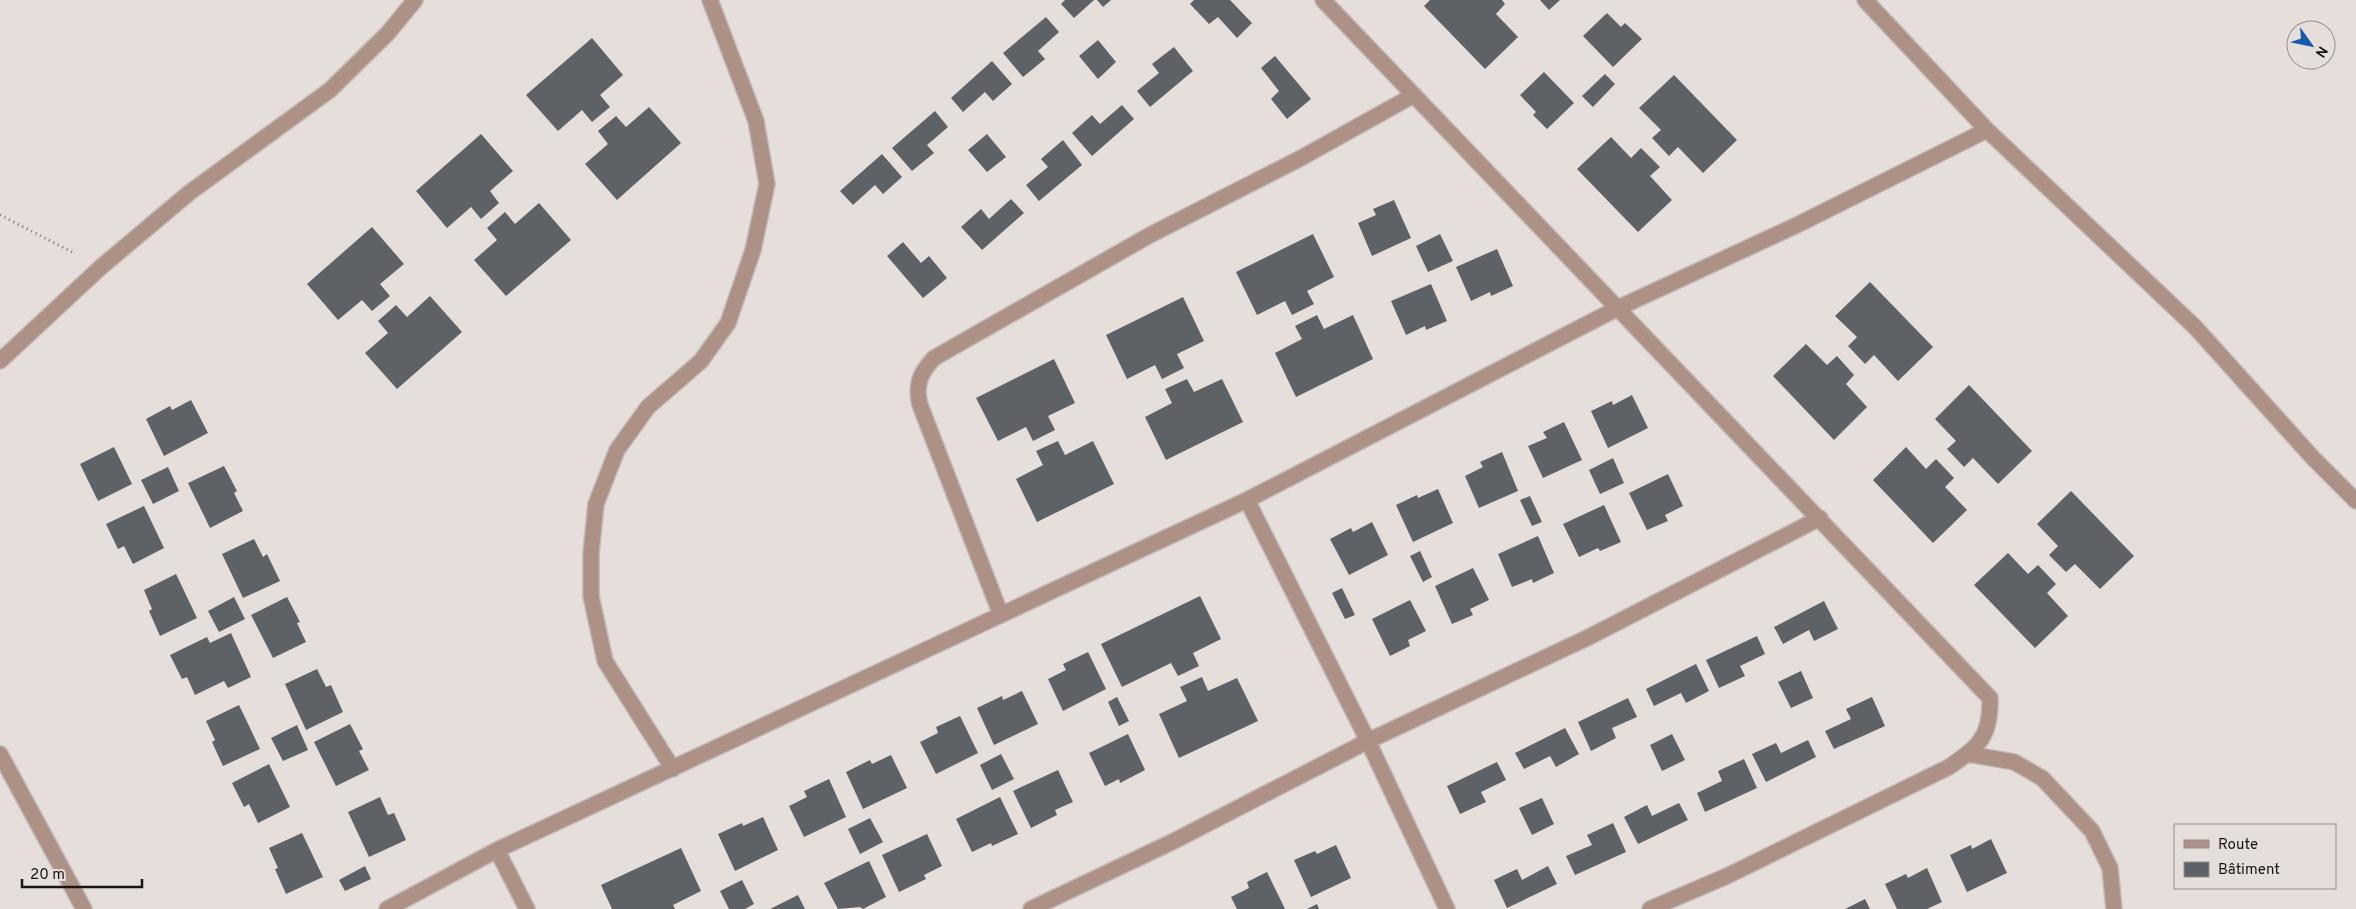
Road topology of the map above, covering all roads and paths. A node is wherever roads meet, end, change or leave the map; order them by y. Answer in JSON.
{"nodes":[{"id":1,"x":415,"y":0,"type":"edge"},
{"id":2,"x":710,"y":0,"type":"edge"},
{"id":3,"x":1323,"y":0,"type":"edge"},
{"id":4,"x":1865,"y":0,"type":"edge"},
{"id":5,"x":1414,"y":94,"type":"junction"},
{"id":6,"x":1987,"y":130,"type":"junction"},
{"id":7,"x":0,"y":215,"type":"edge"},
{"id":8,"x":101,"y":267,"type":"junction"},
{"id":9,"x":1618,"y":308,"type":"junction"},
{"id":10,"x":0,"y":361,"type":"edge"},
{"id":11,"x":1247,"y":500,"type":"junction"},
{"id":12,"x":2356,"y":501,"type":"edge"},
{"id":13,"x":1820,"y":518,"type":"junction"},
{"id":14,"x":1001,"y":615,"type":"junction"},
{"id":15,"x":1368,"y":741,"type":"junction"},
{"id":16,"x":0,"y":754,"type":"edge"},
{"id":17,"x":1968,"y":754,"type":"junction"},
{"id":18,"x":673,"y":769,"type":"junction"},
{"id":19,"x":497,"y":850,"type":"junction"},
{"id":20,"x":84,"y":909,"type":"edge"},
{"id":21,"x":387,"y":909,"type":"edge"},
{"id":22,"x":527,"y":909,"type":"edge"},
{"id":23,"x":1031,"y":909,"type":"edge"},
{"id":24,"x":1447,"y":909,"type":"edge"},
{"id":25,"x":1650,"y":909,"type":"edge"},
{"id":26,"x":2114,"y":909,"type":"edge"}],
"edges":[{"from":1,"to":8,"type":"street"},
{"from":2,"to":18,"type":"street"},
{"from":3,"to":5,"type":"street"},
{"from":4,"to":6,"type":"street"},
{"from":5,"to":9,"type":"street"},
{"from":5,"to":14,"type":"street"},
{"from":6,"to":9,"type":"street"},
{"from":6,"to":12,"type":"street"},
{"from":7,"to":8,"type":"path"},
{"from":8,"to":10,"type":"street"},
{"from":9,"to":11,"type":"street"},
{"from":9,"to":13,"type":"street"},
{"from":11,"to":14,"type":"street"},
{"from":11,"to":15,"type":"street"},
{"from":13,"to":15,"type":"street"},
{"from":13,"to":17,"type":"street"},
{"from":14,"to":18,"type":"street"},
{"from":15,"to":23,"type":"street"},
{"from":15,"to":24,"type":"street"},
{"from":16,"to":20,"type":"street"},
{"from":17,"to":25,"type":"street"},
{"from":17,"to":26,"type":"street"},
{"from":18,"to":19,"type":"street"},
{"from":19,"to":21,"type":"street"},
{"from":19,"to":22,"type":"street"}]}
